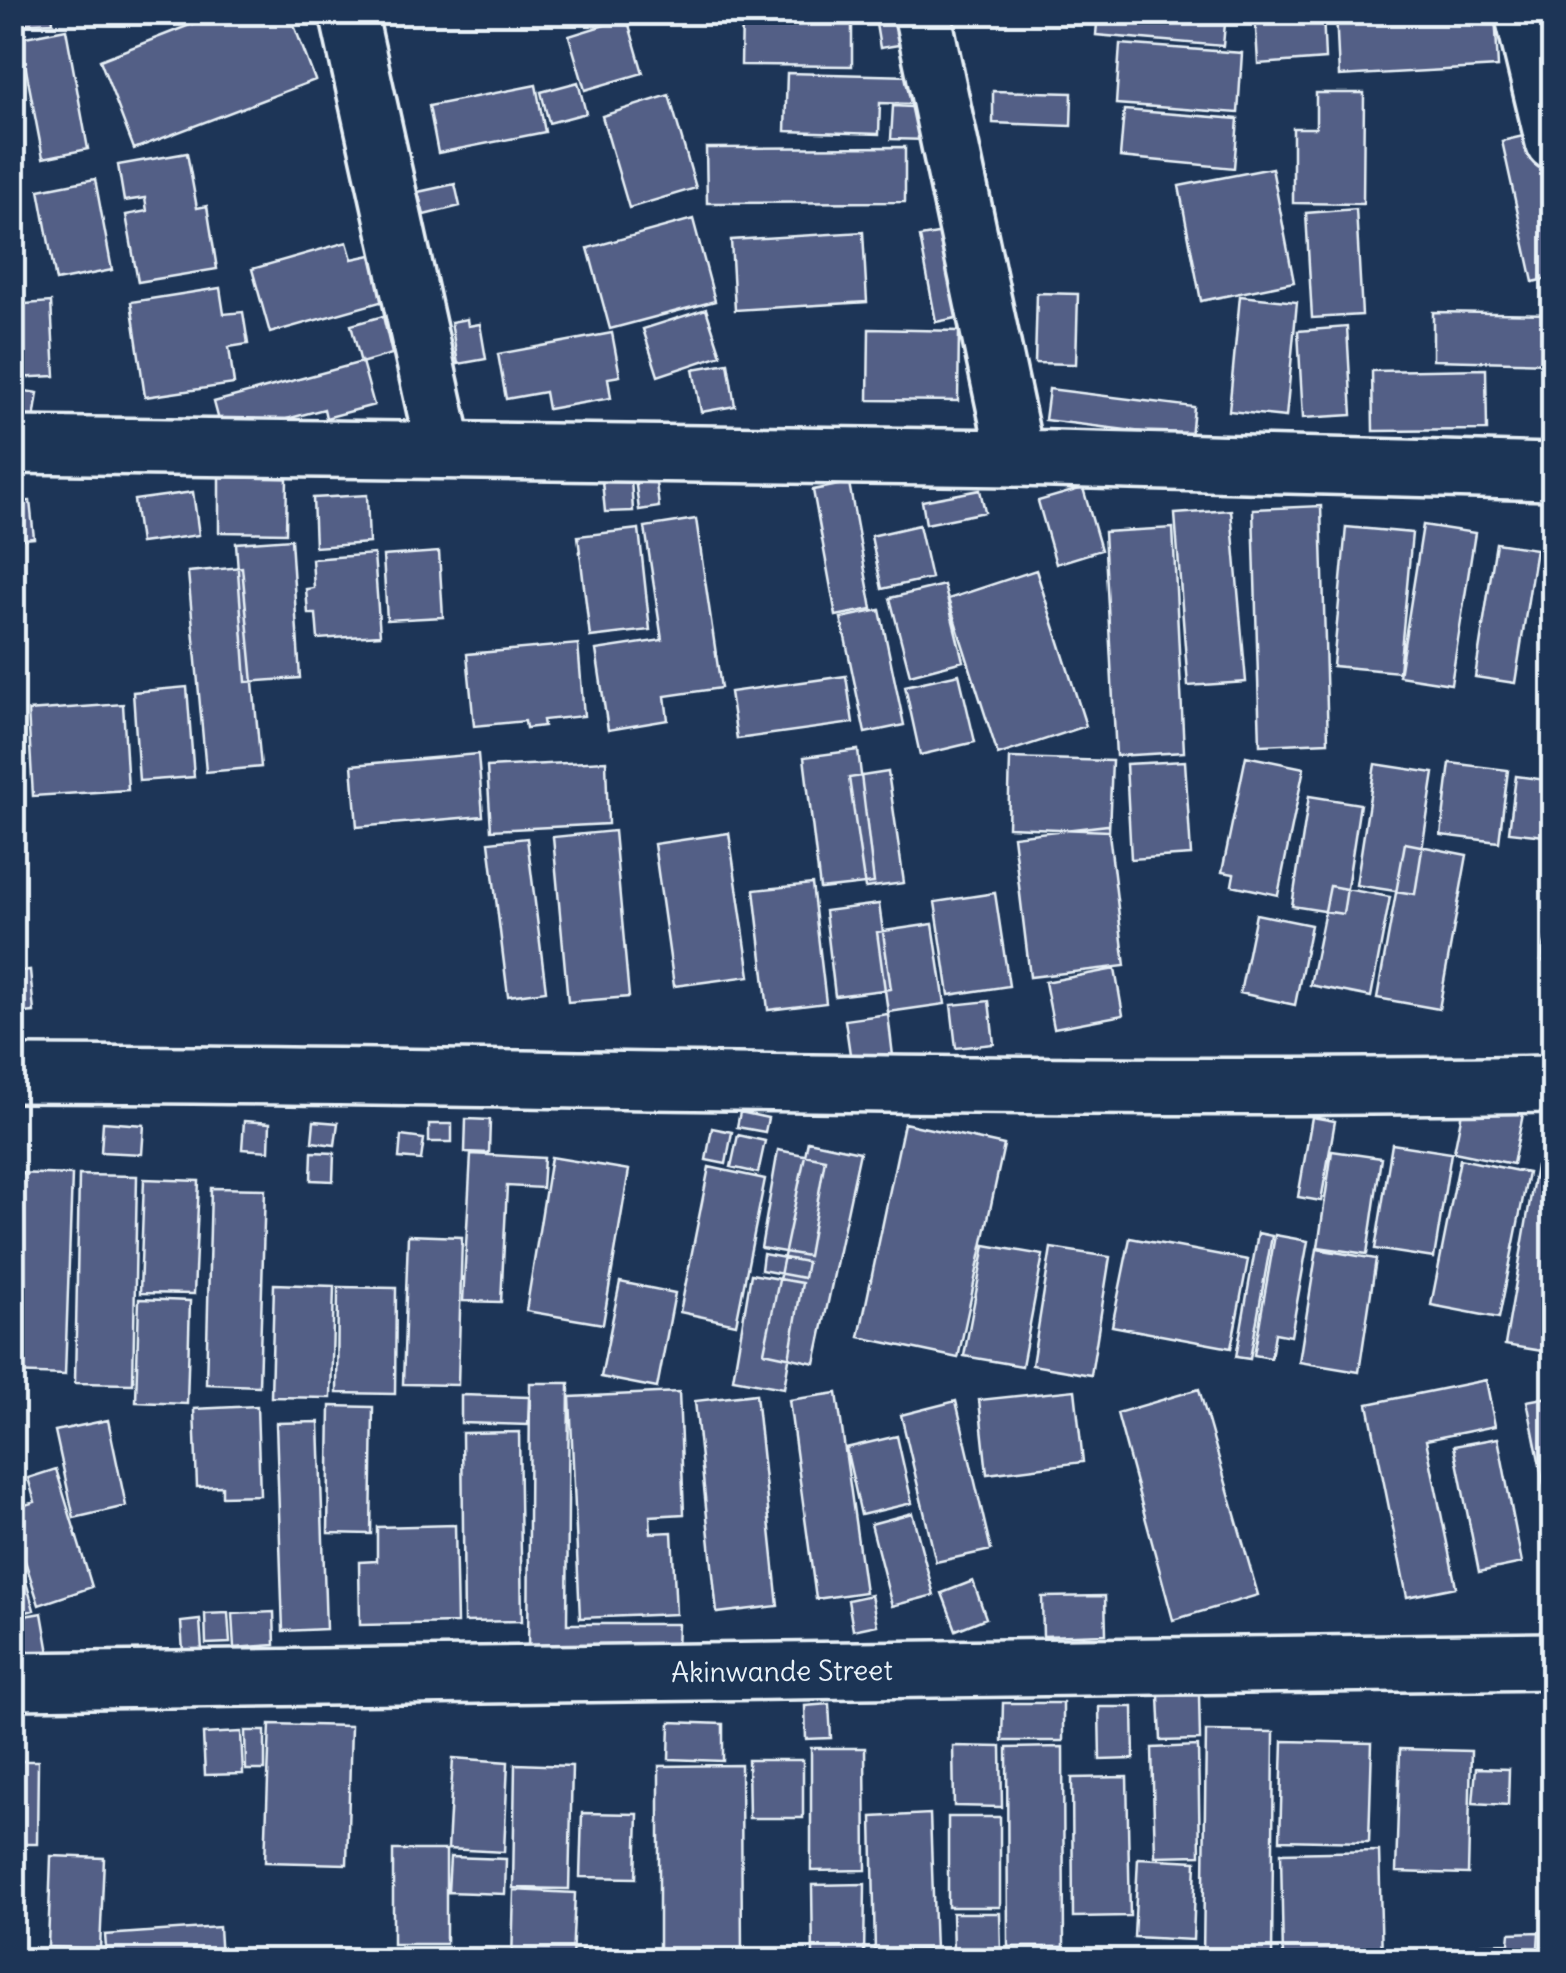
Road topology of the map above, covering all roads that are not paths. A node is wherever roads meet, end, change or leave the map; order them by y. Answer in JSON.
{"nodes":[{"id":1,"x":348,"y":12,"type":"edge"},
{"id":2,"x":922,"y":12,"type":"edge"},
{"id":3,"x":1522,"y":12,"type":"edge"},
{"id":4,"x":1554,"y":142,"type":"edge"},
{"id":5,"x":12,"y":445,"type":"edge"},
{"id":6,"x":444,"y":448,"type":"junction"},
{"id":7,"x":1016,"y":458,"type":"junction"},
{"id":8,"x":1554,"y":472,"type":"edge"},
{"id":9,"x":12,"y":1074,"type":"edge"},
{"id":10,"x":1554,"y":1084,"type":"edge"},
{"id":11,"x":1554,"y":1660,"type":"edge"},
{"id":12,"x":12,"y":1681,"type":"edge"}],
"edges":[{"from":1,"to":6,"type":"street"},
{"from":2,"to":7,"type":"street"},
{"from":3,"to":4,"type":"street"},
{"from":5,"to":6,"type":"street"},
{"from":6,"to":7,"type":"street"},
{"from":7,"to":8,"type":"street"},
{"from":9,"to":10,"type":"street"},
{"from":11,"to":12,"type":"street","name":"Akinwande Street"}]}
